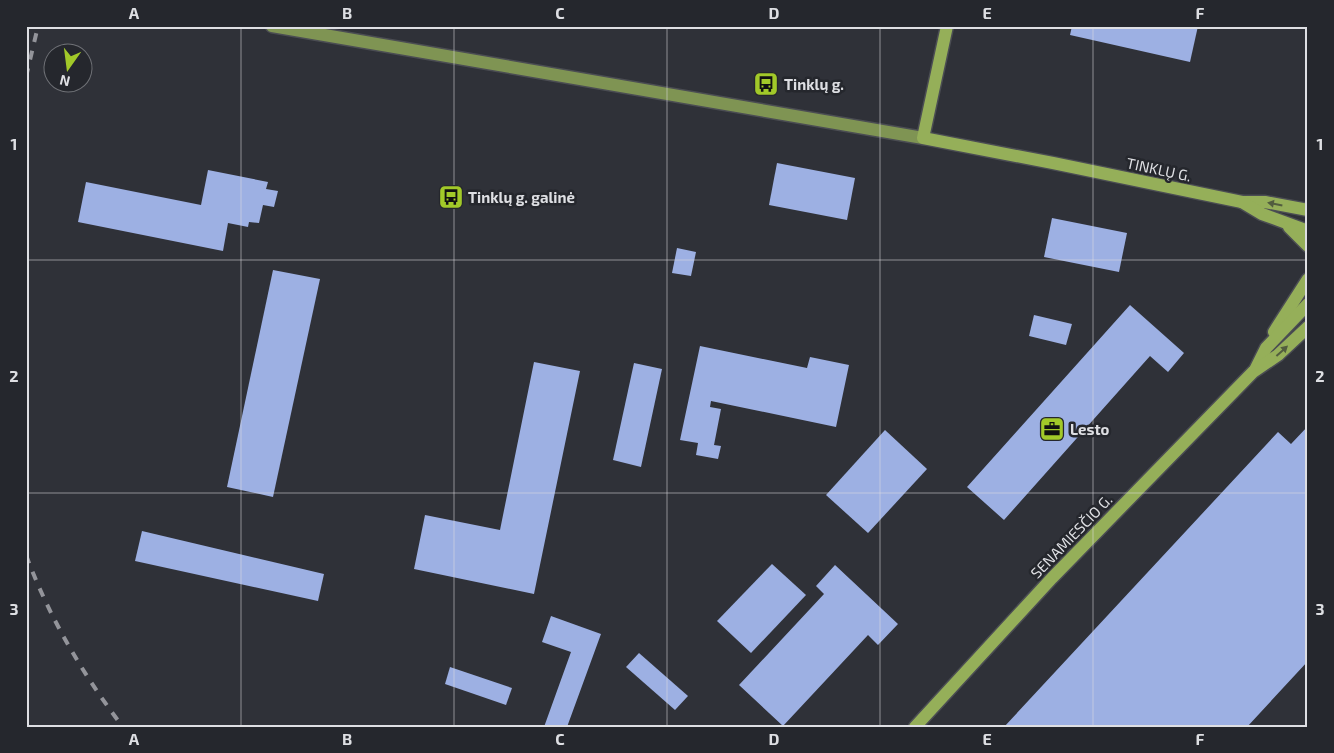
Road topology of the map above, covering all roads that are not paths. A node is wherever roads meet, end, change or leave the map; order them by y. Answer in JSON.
{"nodes":[{"id":1,"x":272,"y":26,"type":"edge"},
{"id":2,"x":947,"y":26,"type":"edge"},
{"id":3,"x":923,"y":138,"type":"junction"},
{"id":4,"x":1242,"y":202,"type":"junction"},
{"id":5,"x":1308,"y":210,"type":"edge"},
{"id":6,"x":1286,"y":223,"type":"junction"},
{"id":7,"x":1308,"y":231,"type":"edge"},
{"id":8,"x":1308,"y":246,"type":"edge"},
{"id":9,"x":1308,"y":279,"type":"edge"},
{"id":10,"x":1308,"y":304,"type":"edge"},
{"id":11,"x":1308,"y":327,"type":"edge"},
{"id":12,"x":1266,"y":348,"type":"junction"},
{"id":13,"x":1254,"y":372,"type":"junction"},
{"id":14,"x":915,"y":727,"type":"edge"}],
"edges":[{"from":1,"to":3,"type":"main road","name":"TINKLŲ G."},
{"from":2,"to":3,"type":"main road"},
{"from":3,"to":4,"type":"main road","name":"TINKLŲ G."},
{"from":5,"to":4,"type":"main road","name":"TINKLŲ G.","one_way":true},
{"from":4,"to":6,"type":"main road","name":"TINKLŲ G."},
{"from":6,"to":7,"type":"main road","name":"TINKLŲ G."},
{"from":6,"to":8,"type":"main road","name":"TINKLŲ G."},
{"from":9,"to":12,"type":"main road","name":"SENAMIESČIO G."},
{"from":10,"to":12,"type":"main road","name":"SENAMIESČIO G."},
{"from":13,"to":11,"type":"main road","name":"SENAMIESČIO G.","one_way":true},
{"from":12,"to":13,"type":"main road","name":"SENAMIESČIO G."},
{"from":13,"to":14,"type":"main road","name":"SENAMIESČIO G."}]}
